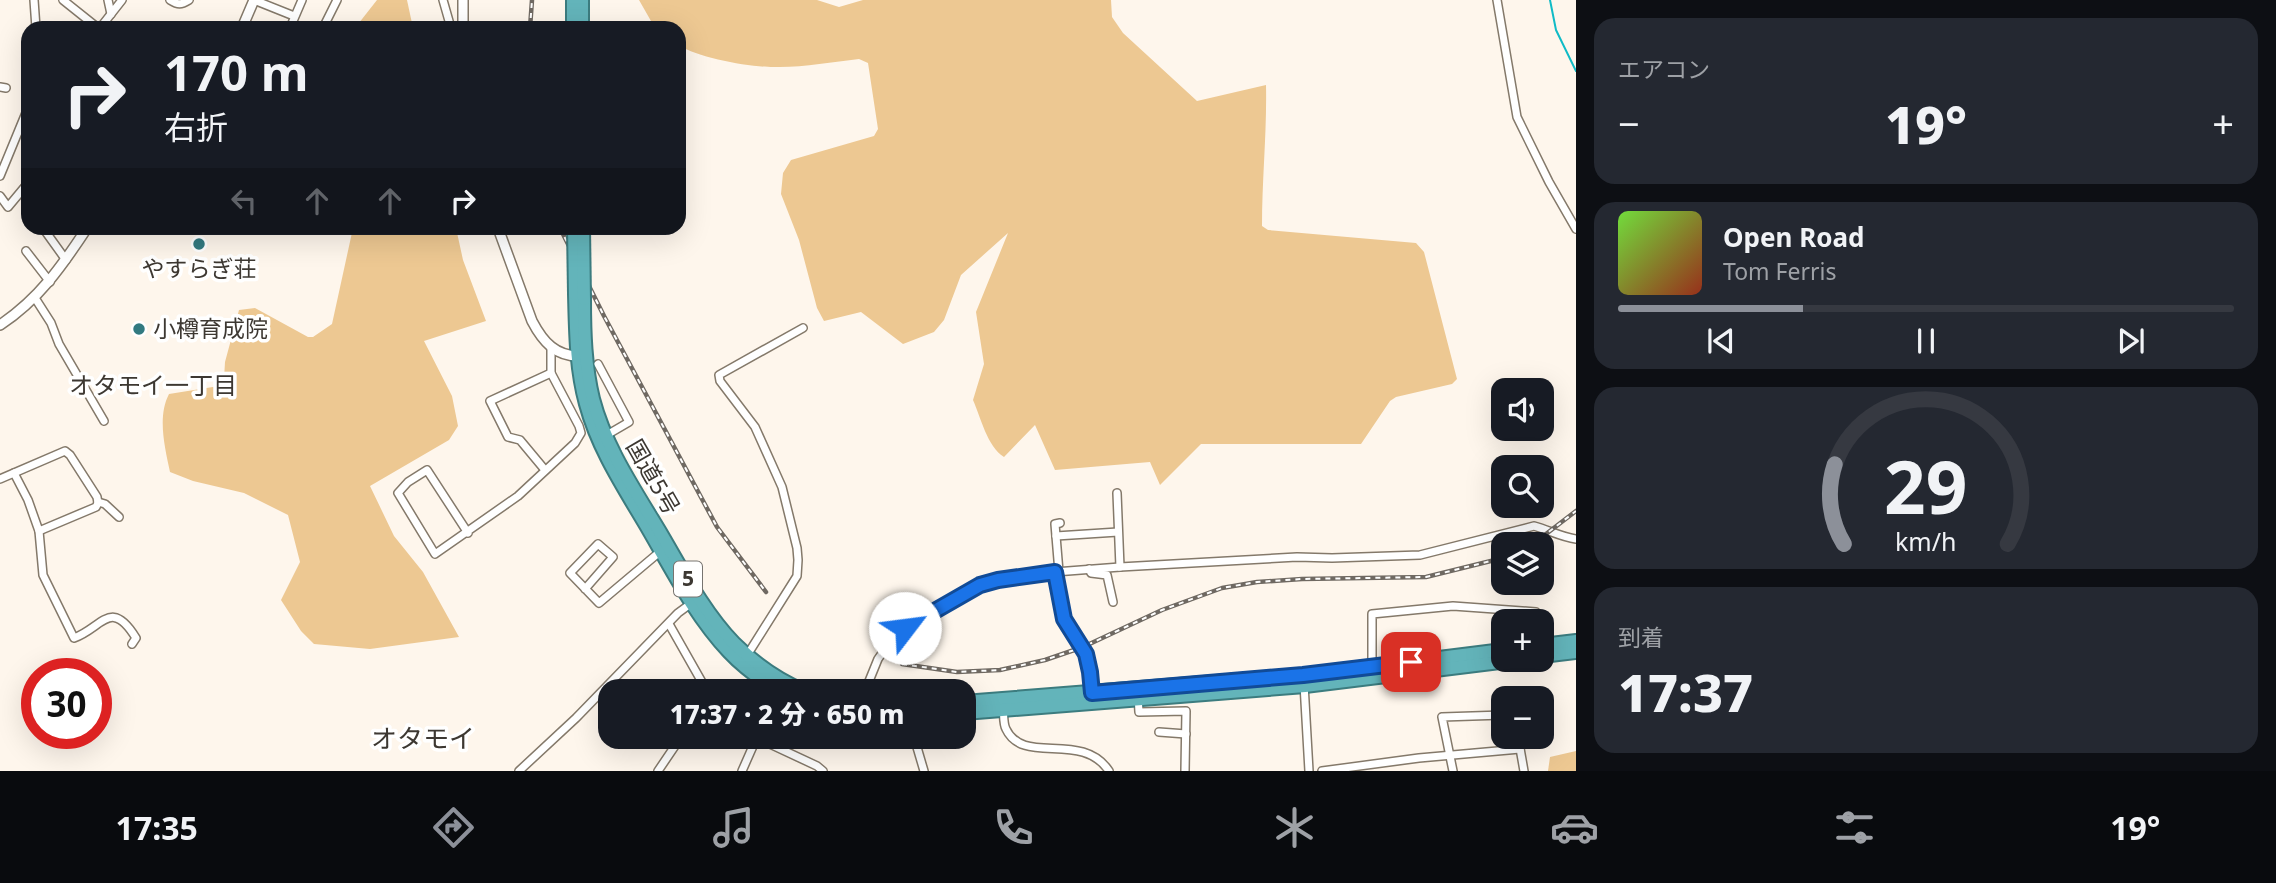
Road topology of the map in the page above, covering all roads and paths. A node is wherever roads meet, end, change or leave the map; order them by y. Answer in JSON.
{"nodes":[{"id":1,"x":34,"y":0,"type":"edge"},
{"id":2,"x":62,"y":0,"type":"edge"},
{"id":3,"x":108,"y":0,"type":"edge"},
{"id":4,"x":122,"y":0,"type":"edge"},
{"id":5,"x":170,"y":0,"type":"edge"},
{"id":6,"x":189,"y":0,"type":"edge"},
{"id":7,"x":254,"y":0,"type":"edge"},
{"id":8,"x":302,"y":0,"type":"edge"},
{"id":9,"x":337,"y":0,"type":"edge"},
{"id":10,"x":443,"y":0,"type":"edge"},
{"id":11,"x":463,"y":0,"type":"edge"},
{"id":12,"x":573,"y":0,"type":"edge"},
{"id":13,"x":582,"y":0,"type":"edge"},
{"id":14,"x":1497,"y":0,"type":"edge"},
{"id":15,"x":111,"y":15,"type":"junction"},
{"id":16,"x":294,"y":16,"type":"junction"},
{"id":17,"x":36,"y":21,"type":"edge"},
{"id":18,"x":90,"y":21,"type":"edge"},
{"id":19,"x":105,"y":21,"type":"edge"},
{"id":20,"x":245,"y":21,"type":"edge"},
{"id":21,"x":292,"y":21,"type":"edge"},
{"id":22,"x":326,"y":21,"type":"edge"},
{"id":23,"x":449,"y":21,"type":"edge"},
{"id":24,"x":463,"y":21,"type":"edge"},
{"id":25,"x":573,"y":21,"type":"edge"},
{"id":26,"x":582,"y":21,"type":"edge"},
{"id":27,"x":21,"y":122,"type":"edge"},
{"id":28,"x":4,"y":157,"type":"edge"},
{"id":29,"x":0,"y":176,"type":"edge"},
{"id":30,"x":21,"y":191,"type":"edge"},
{"id":31,"x":0,"y":196,"type":"edge"},
{"id":32,"x":1576,"y":229,"type":"edge"},
{"id":33,"x":48,"y":235,"type":"edge"},
{"id":34,"x":82,"y":235,"type":"edge"},
{"id":35,"x":501,"y":235,"type":"edge"},
{"id":36,"x":575,"y":235,"type":"edge"},
{"id":37,"x":583,"y":235,"type":"edge"},
{"id":38,"x":26,"y":251,"type":"dead end"},
{"id":39,"x":66,"y":260,"type":"junction"},
{"id":40,"x":50,"y":282,"type":"junction"},
{"id":41,"x":580,"y":296,"type":"junction"},
{"id":42,"x":35,"y":298,"type":"junction"},
{"id":43,"x":0,"y":325,"type":"edge"},
{"id":44,"x":803,"y":328,"type":"dead end"},
{"id":45,"x":551,"y":347,"type":"junction"},
{"id":46,"x":581,"y":356,"type":"junction"},
{"id":47,"x":598,"y":364,"type":"dead end"},
{"id":48,"x":551,"y":373,"type":"junction"},
{"id":49,"x":104,"y":421,"type":"dead end"},
{"id":50,"x":602,"y":438,"type":"junction"},
{"id":51,"x":545,"y":470,"type":"junction"},
{"id":52,"x":14,"y":472,"type":"junction"},
{"id":53,"x":0,"y":479,"type":"edge"},
{"id":54,"x":1116,"y":493,"type":"dead end"},
{"id":55,"x":98,"y":502,"type":"junction"},
{"id":56,"x":119,"y":517,"type":"dead end"},
{"id":57,"x":1060,"y":523,"type":"dead end"},
{"id":58,"x":39,"y":531,"type":"junction"},
{"id":59,"x":1118,"y":531,"type":"junction"},
{"id":60,"x":468,"y":533,"type":"junction"},
{"id":61,"x":1056,"y":537,"type":"junction"},
{"id":62,"x":1576,"y":539,"type":"edge"},
{"id":63,"x":665,"y":548,"type":"junction"},
{"id":64,"x":1120,"y":567,"type":"junction"},
{"id":65,"x":1089,"y":569,"type":"junction"},
{"id":66,"x":1057,"y":572,"type":"junction"},
{"id":67,"x":585,"y":589,"type":"junction"},
{"id":68,"x":696,"y":600,"type":"junction"},
{"id":69,"x":1113,"y":602,"type":"dead end"},
{"id":70,"x":1494,"y":609,"type":"edge"},
{"id":71,"x":669,"y":624,"type":"junction"},
{"id":72,"x":1576,"y":641,"type":"edge"},
{"id":73,"x":132,"y":644,"type":"dead end"},
{"id":74,"x":1554,"y":644,"type":"edge"},
{"id":75,"x":1491,"y":652,"type":"edge"},
{"id":76,"x":1576,"y":652,"type":"edge"},
{"id":77,"x":1554,"y":655,"type":"edge"},
{"id":78,"x":744,"y":659,"type":"junction"},
{"id":79,"x":1491,"y":662,"type":"edge"},
{"id":80,"x":1372,"y":672,"type":"junction"},
{"id":81,"x":700,"y":679,"type":"edge"},
{"id":82,"x":769,"y":679,"type":"edge"},
{"id":83,"x":870,"y":679,"type":"edge"},
{"id":84,"x":1304,"y":680,"type":"junction"},
{"id":85,"x":1138,"y":694,"type":"junction"},
{"id":86,"x":1092,"y":698,"type":"junction"},
{"id":87,"x":976,"y":703,"type":"edge"},
{"id":88,"x":1003,"y":705,"type":"junction"},
{"id":89,"x":976,"y":711,"type":"edge"},
{"id":90,"x":1491,"y":715,"type":"edge"},
{"id":91,"x":1159,"y":732,"type":"dead end"},
{"id":92,"x":1186,"y":734,"type":"junction"},
{"id":93,"x":673,"y":749,"type":"edge"},
{"id":94,"x":751,"y":749,"type":"edge"},
{"id":95,"x":781,"y":749,"type":"edge"},
{"id":96,"x":918,"y":749,"type":"edge"},
{"id":97,"x":1520,"y":749,"type":"joint"},
{"id":98,"x":1449,"y":756,"type":"junction"},
{"id":99,"x":519,"y":771,"type":"edge"},
{"id":100,"x":658,"y":771,"type":"edge"},
{"id":101,"x":741,"y":771,"type":"edge"},
{"id":102,"x":823,"y":771,"type":"edge"},
{"id":103,"x":924,"y":771,"type":"edge"},
{"id":104,"x":1109,"y":771,"type":"edge"},
{"id":105,"x":1185,"y":771,"type":"edge"},
{"id":106,"x":1309,"y":771,"type":"edge"},
{"id":107,"x":1322,"y":771,"type":"edge"},
{"id":108,"x":1453,"y":771,"type":"edge"},
{"id":109,"x":1524,"y":771,"type":"edge"}],
"edges":[{"from":1,"to":17,"type":"street"},
{"from":2,"to":18,"type":"street"},
{"from":3,"to":15,"type":"street"},
{"from":4,"to":15,"type":"street"},
{"from":5,"to":6,"type":"street"},
{"from":7,"to":16,"type":"street"},
{"from":7,"to":20,"type":"street"},
{"from":8,"to":16,"type":"street"},
{"from":9,"to":22,"type":"street"},
{"from":10,"to":23,"type":"street"},
{"from":11,"to":24,"type":"street"},
{"from":12,"to":25,"type":"highway"},
{"from":13,"to":26,"type":"highway"},
{"from":14,"to":32,"type":"street"},
{"from":15,"to":19,"type":"street"},
{"from":16,"to":21,"type":"street"},
{"from":27,"to":28,"type":"street"},
{"from":28,"to":29,"type":"street"},
{"from":30,"to":31,"type":"street"},
{"from":33,"to":39,"type":"street"},
{"from":34,"to":39,"type":"street"},
{"from":35,"to":45,"type":"street"},
{"from":36,"to":41,"type":"highway","name":"国道5号","number":"5","bridge":true},
{"from":37,"to":41,"type":"highway","name":"国道5号","number":"5","bridge":true},
{"from":38,"to":40,"type":"street"},
{"from":39,"to":40,"type":"street"},
{"from":40,"to":42,"type":"street"},
{"from":41,"to":46,"type":"highway","name":"国道5号","number":"5"},
{"from":42,"to":43,"type":"street"},
{"from":42,"to":49,"type":"street"},
{"from":44,"to":78,"type":"street"},
{"from":45,"to":46,"type":"street"},
{"from":45,"to":48,"type":"street"},
{"from":46,"to":50,"type":"highway","name":"国道5号","number":"5"},
{"from":47,"to":50,"type":"street"},
{"from":48,"to":51,"type":"street"},
{"from":48,"to":51,"type":"street"},
{"from":50,"to":63,"type":"highway","name":"国道5号","number":"5"},
{"from":51,"to":60,"type":"street"},
{"from":52,"to":53,"type":"street"},
{"from":52,"to":55,"type":"street"},
{"from":52,"to":58,"type":"street"},
{"from":54,"to":59,"type":"street"},
{"from":55,"to":56,"type":"street"},
{"from":55,"to":58,"type":"street"},
{"from":57,"to":61,"type":"street"},
{"from":58,"to":73,"type":"street"},
{"from":59,"to":61,"type":"street"},
{"from":59,"to":64,"type":"street"},
{"from":60,"to":60,"type":"street"},
{"from":61,"to":66,"type":"street"},
{"from":62,"to":64,"type":"street"},
{"from":63,"to":67,"type":"street"},
{"from":63,"to":68,"type":"highway","name":"国道5号","number":"5"},
{"from":64,"to":65,"type":"street"},
{"from":65,"to":66,"type":"street"},
{"from":65,"to":69,"type":"street"},
{"from":66,"to":83,"type":"street"},
{"from":66,"to":86,"type":"street"},
{"from":67,"to":67,"type":"street"},
{"from":68,"to":71,"type":"street"},
{"from":68,"to":78,"type":"highway","name":"国道5号","number":"5"},
{"from":70,"to":80,"type":"street"},
{"from":71,"to":81,"type":"street"},
{"from":71,"to":99,"type":"street"},
{"from":72,"to":74,"type":"highway"},
{"from":75,"to":80,"type":"highway"},
{"from":76,"to":77,"type":"highway"},
{"from":78,"to":82,"type":"highway","name":"国道5号","number":"5"},
{"from":79,"to":80,"type":"highway"},
{"from":80,"to":84,"type":"highway"},
{"from":84,"to":85,"type":"highway"},
{"from":84,"to":106,"type":"street"},
{"from":85,"to":86,"type":"highway"},
{"from":85,"to":92,"type":"street"},
{"from":86,"to":88,"type":"highway"},
{"from":87,"to":88,"type":"highway"},
{"from":88,"to":89,"type":"highway"},
{"from":88,"to":104,"type":"street"},
{"from":90,"to":98,"type":"street"},
{"from":91,"to":92,"type":"street"},
{"from":92,"to":105,"type":"street"},
{"from":93,"to":100,"type":"street"},
{"from":94,"to":101,"type":"street"},
{"from":95,"to":102,"type":"street"},
{"from":96,"to":103,"type":"street"},
{"from":97,"to":98,"type":"street"},
{"from":97,"to":109,"type":"street"},
{"from":98,"to":107,"type":"street"},
{"from":98,"to":108,"type":"street"}]}
